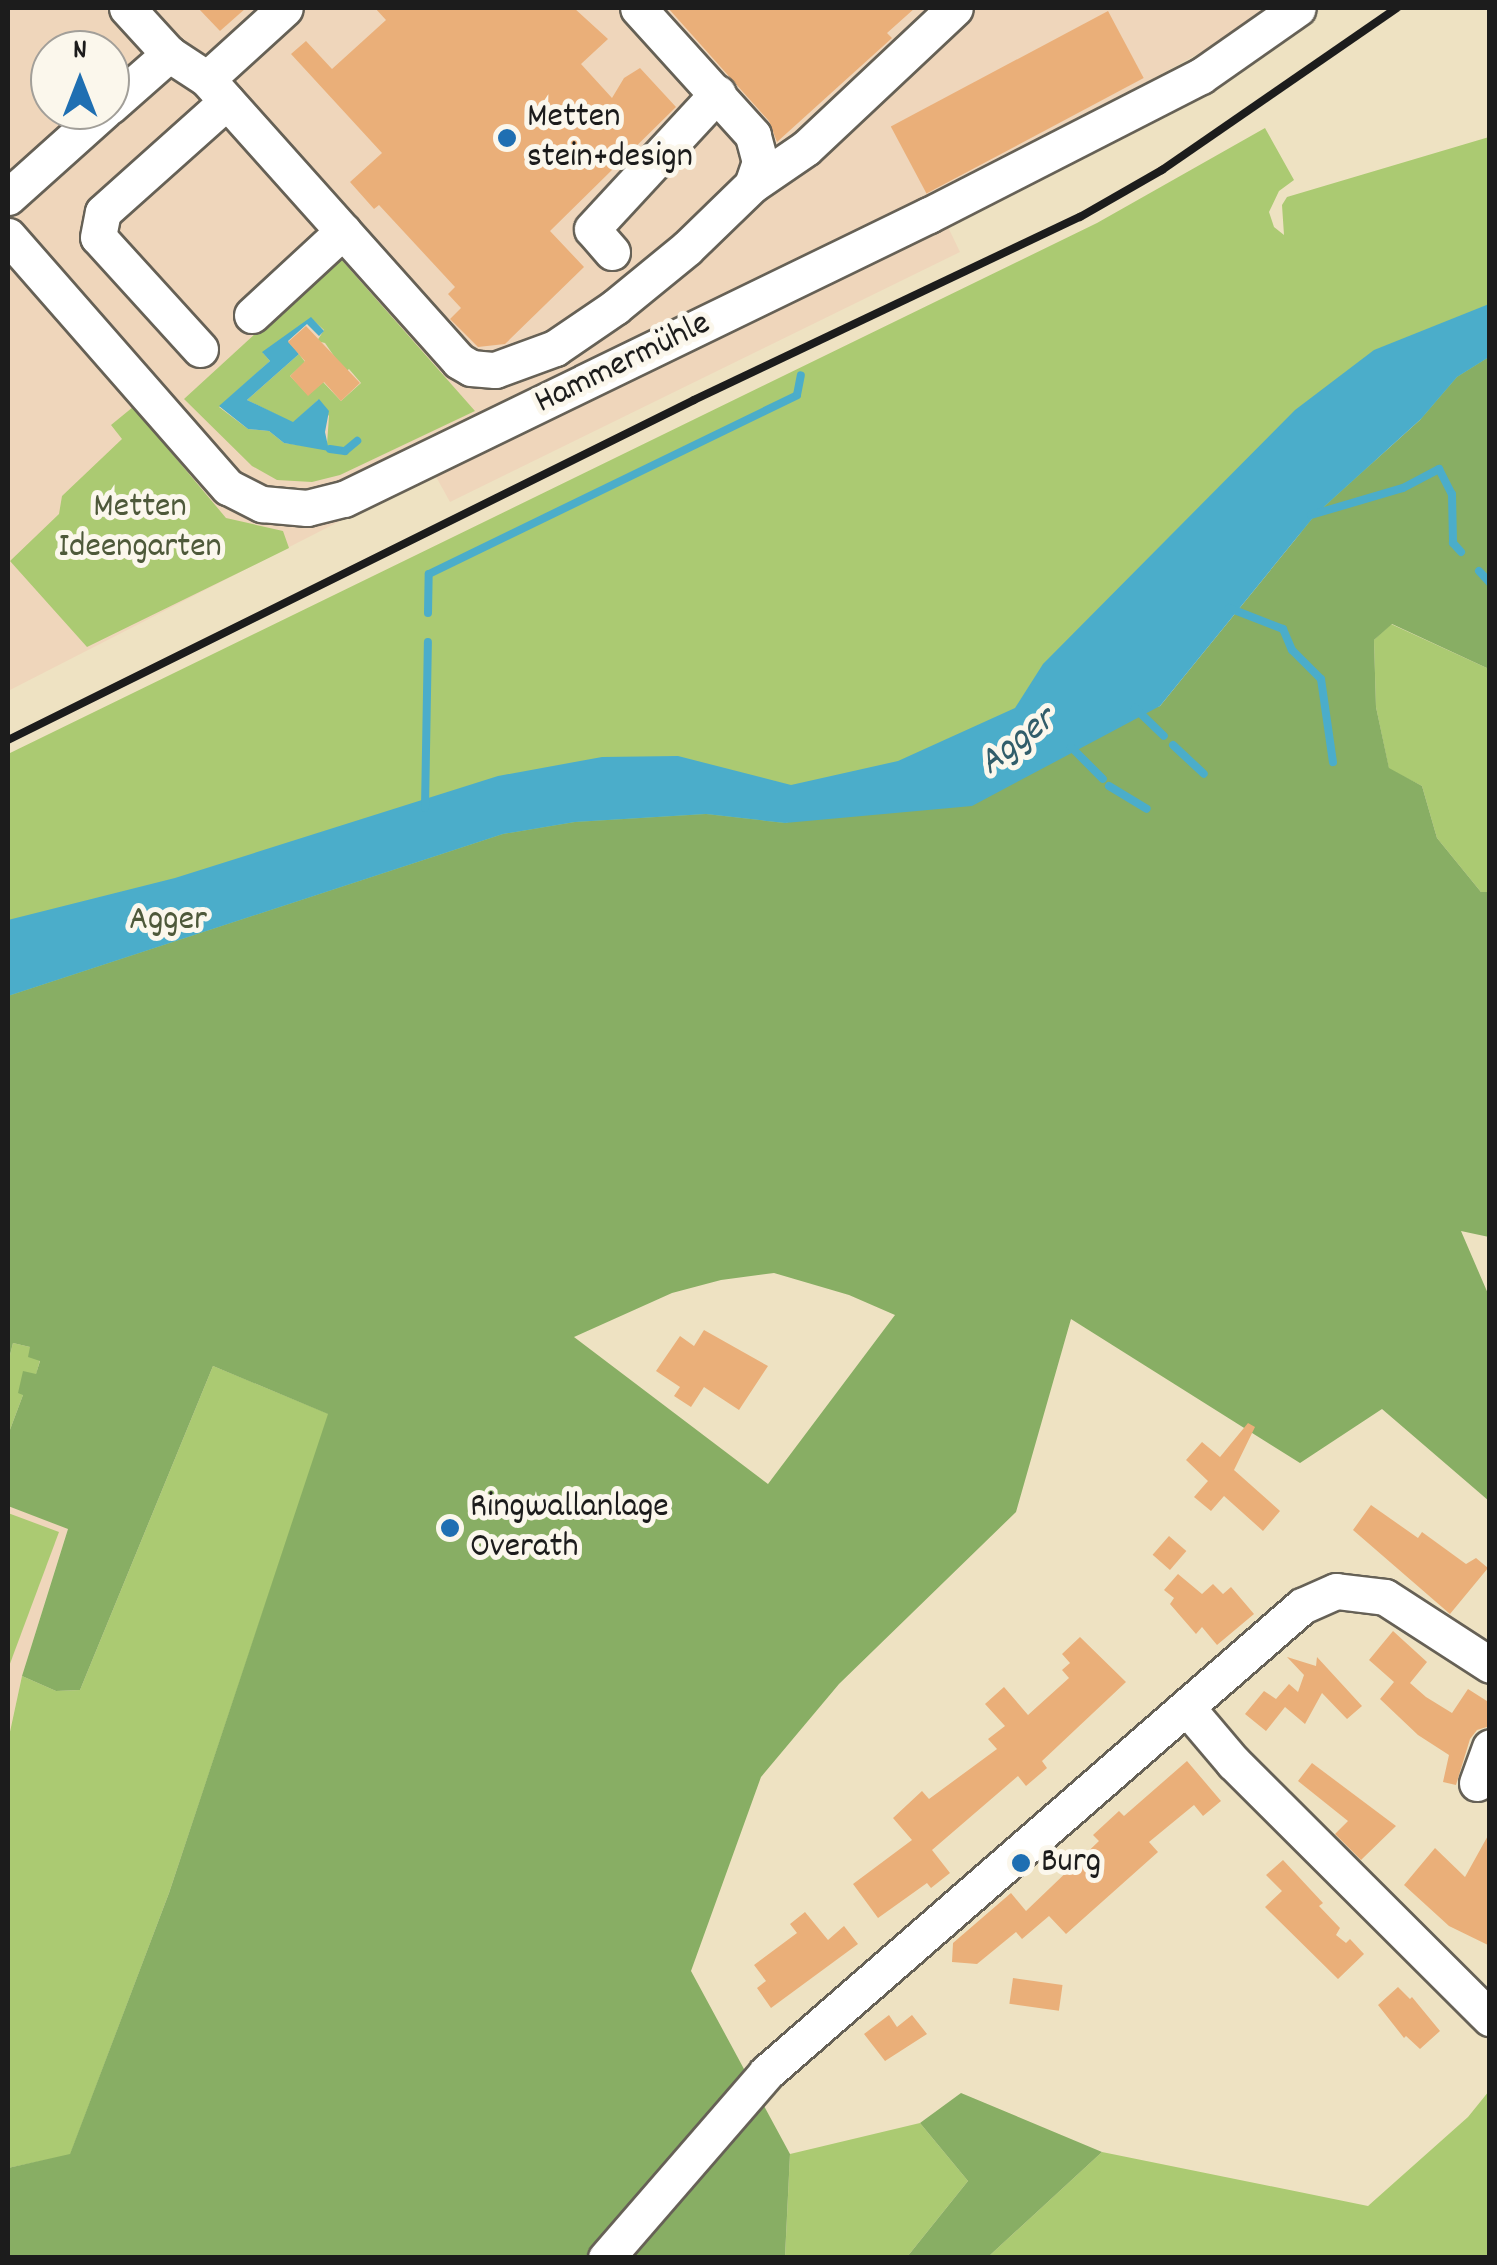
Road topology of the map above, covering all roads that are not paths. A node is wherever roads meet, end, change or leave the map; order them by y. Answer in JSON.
{"nodes":[{"id":1,"x":127,"y":8,"type":"edge"},
{"id":2,"x":286,"y":8,"type":"edge"},
{"id":3,"x":638,"y":8,"type":"edge"},
{"id":4,"x":952,"y":8,"type":"edge"},
{"id":5,"x":1298,"y":8,"type":"edge"},
{"id":6,"x":169,"y":54,"type":"junction"},
{"id":7,"x":130,"y":89,"type":"edge"},
{"id":8,"x":217,"y":90,"type":"junction"},
{"id":9,"x":718,"y":94,"type":"junction"},
{"id":10,"x":83,"y":130,"type":"edge"},
{"id":11,"x":752,"y":185,"type":"junction"},
{"id":12,"x":8,"y":197,"type":"edge"},
{"id":13,"x":343,"y":231,"type":"junction"},
{"id":14,"x":8,"y":236,"type":"edge"},
{"id":15,"x":612,"y":252,"type":"dead end"},
{"id":16,"x":252,"y":315,"type":"dead end"},
{"id":17,"x":200,"y":348,"type":"dead end"},
{"id":18,"x":1490,"y":1665,"type":"edge"},
{"id":19,"x":1188,"y":1709,"type":"junction"},
{"id":20,"x":1490,"y":1748,"type":"edge"},
{"id":21,"x":1478,"y":1783,"type":"dead end"},
{"id":22,"x":1490,"y":2018,"type":"edge"},
{"id":23,"x":606,"y":2258,"type":"edge"}],
"edges":[{"from":1,"to":6,"type":"street"},
{"from":2,"to":8,"type":"street"},
{"from":3,"to":9,"type":"street"},
{"from":4,"to":11,"type":"street"},
{"from":5,"to":14,"type":"street","name":"Hammermühle"},
{"from":6,"to":7,"type":"street"},
{"from":6,"to":8,"type":"street"},
{"from":8,"to":13,"type":"street"},
{"from":8,"to":17,"type":"street"},
{"from":9,"to":11,"type":"street"},
{"from":9,"to":15,"type":"street"},
{"from":10,"to":12,"type":"street"},
{"from":11,"to":13,"type":"street"},
{"from":13,"to":16,"type":"street"},
{"from":18,"to":19,"type":"street"},
{"from":19,"to":22,"type":"street"},
{"from":19,"to":23,"type":"street"},
{"from":20,"to":21,"type":"street"}]}
